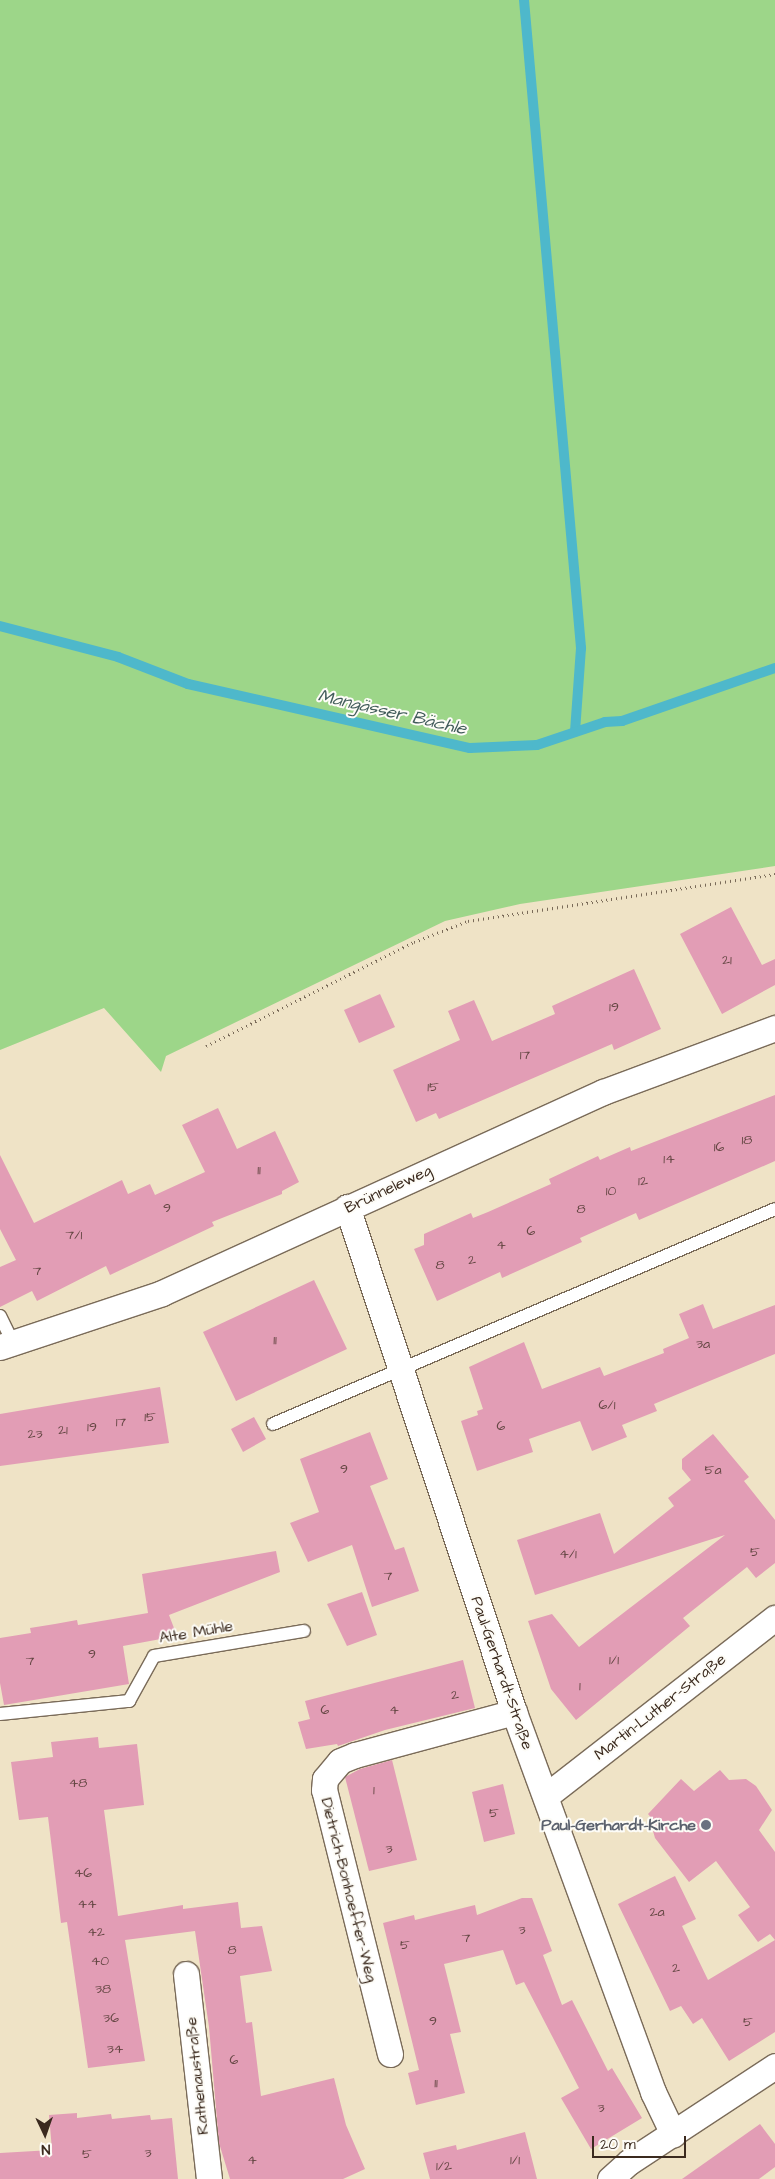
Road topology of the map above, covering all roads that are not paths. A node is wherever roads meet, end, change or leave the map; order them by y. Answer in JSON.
{"nodes":[{"id":1,"x":775,"y":1028,"type":"edge"},
{"id":2,"x":347,"y":1207,"type":"junction"},
{"id":3,"x":775,"y":1209,"type":"edge"},
{"id":4,"x":0,"y":1316,"type":"edge"},
{"id":5,"x":6,"y":1345,"type":"edge"},
{"id":6,"x":401,"y":1370,"type":"junction"},
{"id":7,"x":272,"y":1424,"type":"dead end"},
{"id":8,"x":775,"y":1618,"type":"edge"},
{"id":9,"x":304,"y":1630,"type":"dead end"},
{"id":10,"x":514,"y":1712,"type":"junction"},
{"id":11,"x":0,"y":1714,"type":"edge"},
{"id":12,"x":546,"y":1796,"type":"junction"},
{"id":13,"x":186,"y":1974,"type":"dead end"},
{"id":14,"x":390,"y":2054,"type":"dead end"},
{"id":15,"x":775,"y":2066,"type":"edge"},
{"id":16,"x":673,"y":2134,"type":"junction"},
{"id":17,"x":208,"y":2179,"type":"edge"},
{"id":18,"x":610,"y":2179,"type":"edge"}],
"edges":[{"from":1,"to":2,"type":"street","name":"Brünneleweg"},
{"from":2,"to":5,"type":"street","name":"Brünneleweg"},
{"from":2,"to":6,"type":"street","name":"Paul-Gerhardt-Straße"},
{"from":3,"to":6,"type":"lane"},
{"from":4,"to":5,"type":"lane"},
{"from":6,"to":7,"type":"lane"},
{"from":6,"to":10,"type":"street","name":"Paul-Gerhardt-Straße"},
{"from":8,"to":12,"type":"street","name":"Martin-Luther-Straße"},
{"from":9,"to":11,"type":"lane","name":"Alte Mühle"},
{"from":10,"to":12,"type":"street","name":"Paul-Gerhardt-Straße"},
{"from":10,"to":14,"type":"street","name":"Dietrich-Bonhoeffer-Weg"},
{"from":12,"to":16,"type":"street","name":"Paul-Gerhardt-Straße"},
{"from":13,"to":17,"type":"street","name":"Rathenaustraße"},
{"from":15,"to":16,"type":"street"},
{"from":16,"to":18,"type":"street"}]}
